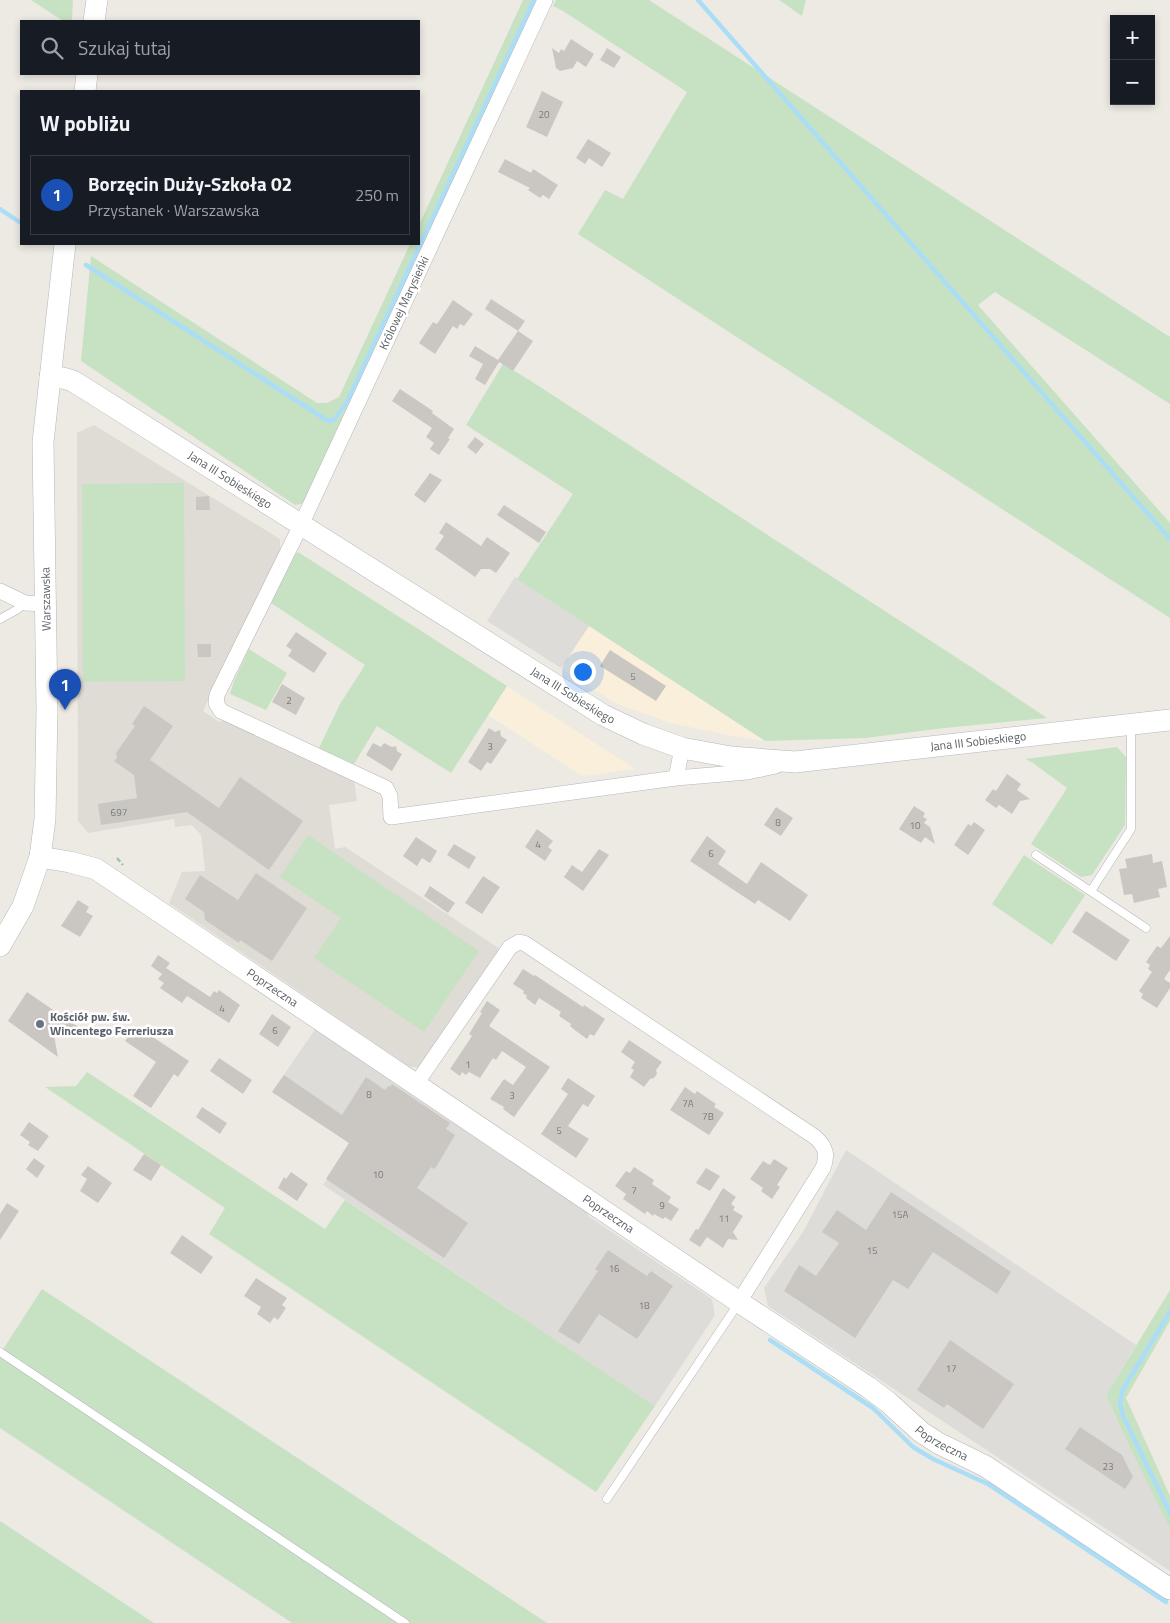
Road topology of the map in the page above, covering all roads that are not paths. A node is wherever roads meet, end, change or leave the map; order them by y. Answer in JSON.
{"nodes":[{"id":1,"x":96,"y":0,"type":"edge"},
{"id":2,"x":546,"y":0,"type":"edge"},
{"id":3,"x":94,"y":20,"type":"edge"},
{"id":4,"x":87,"y":75,"type":"edge"},
{"id":5,"x":85,"y":90,"type":"edge"},
{"id":6,"x":65,"y":245,"type":"edge"},
{"id":7,"x":50,"y":377,"type":"junction"},
{"id":8,"x":302,"y":525,"type":"junction"},
{"id":9,"x":0,"y":591,"type":"edge"},
{"id":10,"x":25,"y":603,"type":"junction"},
{"id":11,"x":46,"y":604,"type":"junction"},
{"id":12,"x":0,"y":619,"type":"edge"},
{"id":13,"x":1170,"y":720,"type":"edge"},
{"id":14,"x":1131,"y":724,"type":"junction"},
{"id":15,"x":682,"y":748,"type":"junction"},
{"id":16,"x":795,"y":762,"type":"junction"},
{"id":17,"x":676,"y":778,"type":"junction"},
{"id":18,"x":1036,"y":855,"type":"dead end"},
{"id":19,"x":40,"y":858,"type":"junction"},
{"id":20,"x":1091,"y":892,"type":"junction"},
{"id":21,"x":1146,"y":928,"type":"dead end"},
{"id":22,"x":0,"y":946,"type":"edge"},
{"id":23,"x":416,"y":1084,"type":"junction"},
{"id":24,"x":738,"y":1302,"type":"junction"},
{"id":25,"x":0,"y":1352,"type":"edge"},
{"id":26,"x":607,"y":1499,"type":"dead end"},
{"id":27,"x":1170,"y":1589,"type":"edge"},
{"id":28,"x":405,"y":1623,"type":"edge"}],
"edges":[{"from":1,"to":3,"type":"main road"},
{"from":2,"to":8,"type":"street","name":"Królowej Marysieńki"},
{"from":4,"to":5,"type":"main road"},
{"from":6,"to":7,"type":"main road","name":"Warszawska"},
{"from":7,"to":8,"type":"main road","name":"Jana III Sobieskiego"},
{"from":7,"to":11,"type":"main road","name":"Warszawska"},
{"from":8,"to":15,"type":"main road","name":"Jana III Sobieskiego"},
{"from":8,"to":17,"type":"street","name":"Królowej Marysieńki"},
{"from":9,"to":10,"type":"street"},
{"from":10,"to":11,"type":"street"},
{"from":10,"to":12,"type":"lane"},
{"from":11,"to":19,"type":"main road","name":"Warszawska"},
{"from":13,"to":14,"type":"main road","name":"Jana III Sobieskiego"},
{"from":14,"to":16,"type":"main road","name":"Jana III Sobieskiego"},
{"from":14,"to":20,"type":"lane"},
{"from":15,"to":16,"type":"main road","name":"Jana III Sobieskiego"},
{"from":15,"to":17,"type":"street"},
{"from":16,"to":17,"type":"street"},
{"from":18,"to":20,"type":"lane"},
{"from":19,"to":22,"type":"main road","name":"Warszawska"},
{"from":19,"to":23,"type":"main road","name":"Poprzeczna"},
{"from":20,"to":21,"type":"lane"},
{"from":23,"to":24,"type":"main road","name":"Poprzeczna"},
{"from":23,"to":24,"type":"street"},
{"from":24,"to":26,"type":"lane"},
{"from":24,"to":27,"type":"main road","name":"Poprzeczna"},
{"from":25,"to":28,"type":"lane"}]}
